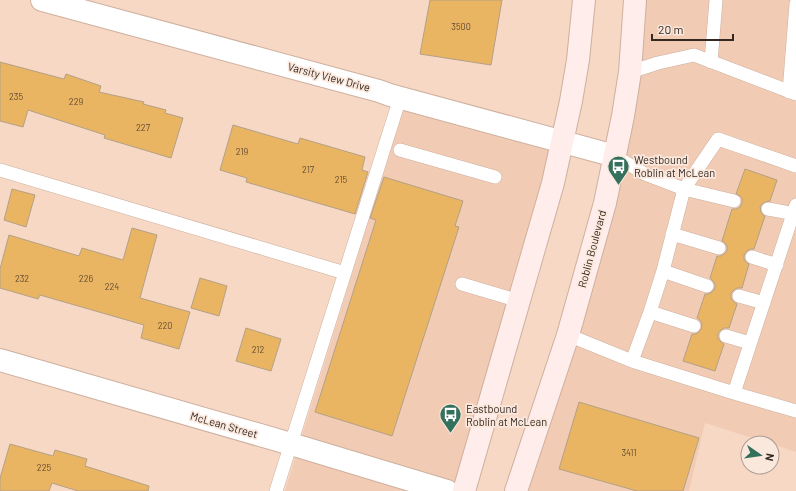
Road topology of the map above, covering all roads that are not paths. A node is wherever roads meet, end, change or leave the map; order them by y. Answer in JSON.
{"nodes":[{"id":1,"x":42,"y":0,"type":"edge"},
{"id":2,"x":584,"y":0,"type":"edge"},
{"id":3,"x":635,"y":0,"type":"edge"},
{"id":4,"x":716,"y":0,"type":"edge"},
{"id":5,"x":796,"y":4,"type":"edge"},
{"id":6,"x":711,"y":62,"type":"junction"},
{"id":7,"x":630,"y":72,"type":"junction"},
{"id":8,"x":792,"y":93,"type":"edge"},
{"id":9,"x":400,"y":98,"type":"junction"},
{"id":10,"x":562,"y":142,"type":"junction"},
{"id":11,"x":400,"y":150,"type":"dead end"},
{"id":12,"x":615,"y":156,"type":"junction"},
{"id":13,"x":796,"y":166,"type":"edge"},
{"id":14,"x":0,"y":170,"type":"edge"},
{"id":15,"x":495,"y":177,"type":"dead end"},
{"id":16,"x":684,"y":189,"type":"junction"},
{"id":17,"x":734,"y":201,"type":"dead end"},
{"id":18,"x":768,"y":209,"type":"dead end"},
{"id":19,"x":795,"y":211,"type":"edge"},
{"id":20,"x":672,"y":234,"type":"junction"},
{"id":21,"x":719,"y":248,"type":"dead end"},
{"id":22,"x":752,"y":257,"type":"dead end"},
{"id":23,"x":777,"y":265,"type":"junction"},
{"id":24,"x":662,"y":271,"type":"junction"},
{"id":25,"x":345,"y":273,"type":"junction"},
{"id":26,"x":462,"y":284,"type":"dead end"},
{"id":27,"x":707,"y":286,"type":"dead end"},
{"id":28,"x":739,"y":296,"type":"dead end"},
{"id":29,"x":519,"y":301,"type":"junction"},
{"id":30,"x":764,"y":303,"type":"junction"},
{"id":31,"x":650,"y":312,"type":"junction"},
{"id":32,"x":694,"y":326,"type":"dead end"},
{"id":33,"x":568,"y":335,"type":"junction"},
{"id":34,"x":726,"y":336,"type":"dead end"},
{"id":35,"x":750,"y":343,"type":"junction"},
{"id":36,"x":0,"y":360,"type":"edge"},
{"id":37,"x":632,"y":361,"type":"junction"},
{"id":38,"x":734,"y":393,"type":"junction"},
{"id":39,"x":796,"y":411,"type":"edge"},
{"id":40,"x":290,"y":444,"type":"junction"},
{"id":41,"x":276,"y":491,"type":"edge"},
{"id":42,"x":447,"y":491,"type":"edge"},
{"id":43,"x":464,"y":491,"type":"edge"},
{"id":44,"x":516,"y":491,"type":"edge"}],
"edges":[{"from":1,"to":9,"type":"street","name":"Varsity View Drive"},
{"from":2,"to":10,"type":"main road"},
{"from":3,"to":7,"type":"main road","name":"Roblin Boulevard"},
{"from":4,"to":6,"type":"lane"},
{"from":5,"to":8,"type":"lane"},
{"from":6,"to":7,"type":"lane"},
{"from":6,"to":8,"type":"lane"},
{"from":7,"to":12,"type":"main road","name":"Roblin Boulevard"},
{"from":9,"to":10,"type":"street","name":"Varsity View Drive"},
{"from":9,"to":25,"type":"lane"},
{"from":10,"to":12,"type":"street","name":"Varsity View Drive"},
{"from":10,"to":29,"type":"main road"},
{"from":11,"to":15,"type":"lane"},
{"from":12,"to":16,"type":"lane"},
{"from":12,"to":33,"type":"main road","name":"Roblin Boulevard"},
{"from":13,"to":16,"type":"lane"},
{"from":14,"to":25,"type":"lane"},
{"from":16,"to":17,"type":"lane"},
{"from":16,"to":20,"type":"lane"},
{"from":18,"to":19,"type":"lane"},
{"from":19,"to":23,"type":"lane"},
{"from":20,"to":21,"type":"lane"},
{"from":20,"to":24,"type":"lane"},
{"from":22,"to":23,"type":"lane"},
{"from":23,"to":30,"type":"lane"},
{"from":24,"to":27,"type":"lane"},
{"from":24,"to":31,"type":"lane"},
{"from":25,"to":40,"type":"lane"},
{"from":26,"to":29,"type":"lane"},
{"from":28,"to":30,"type":"lane"},
{"from":29,"to":43,"type":"main road"},
{"from":30,"to":35,"type":"lane"},
{"from":31,"to":32,"type":"lane"},
{"from":31,"to":37,"type":"lane"},
{"from":33,"to":37,"type":"lane"},
{"from":33,"to":44,"type":"main road","name":"Roblin Boulevard"},
{"from":34,"to":35,"type":"lane"},
{"from":35,"to":38,"type":"lane"},
{"from":36,"to":40,"type":"street","name":"McLean Street"},
{"from":37,"to":38,"type":"lane"},
{"from":38,"to":39,"type":"lane"},
{"from":40,"to":41,"type":"lane"},
{"from":40,"to":42,"type":"street","name":"McLean Street"}]}
